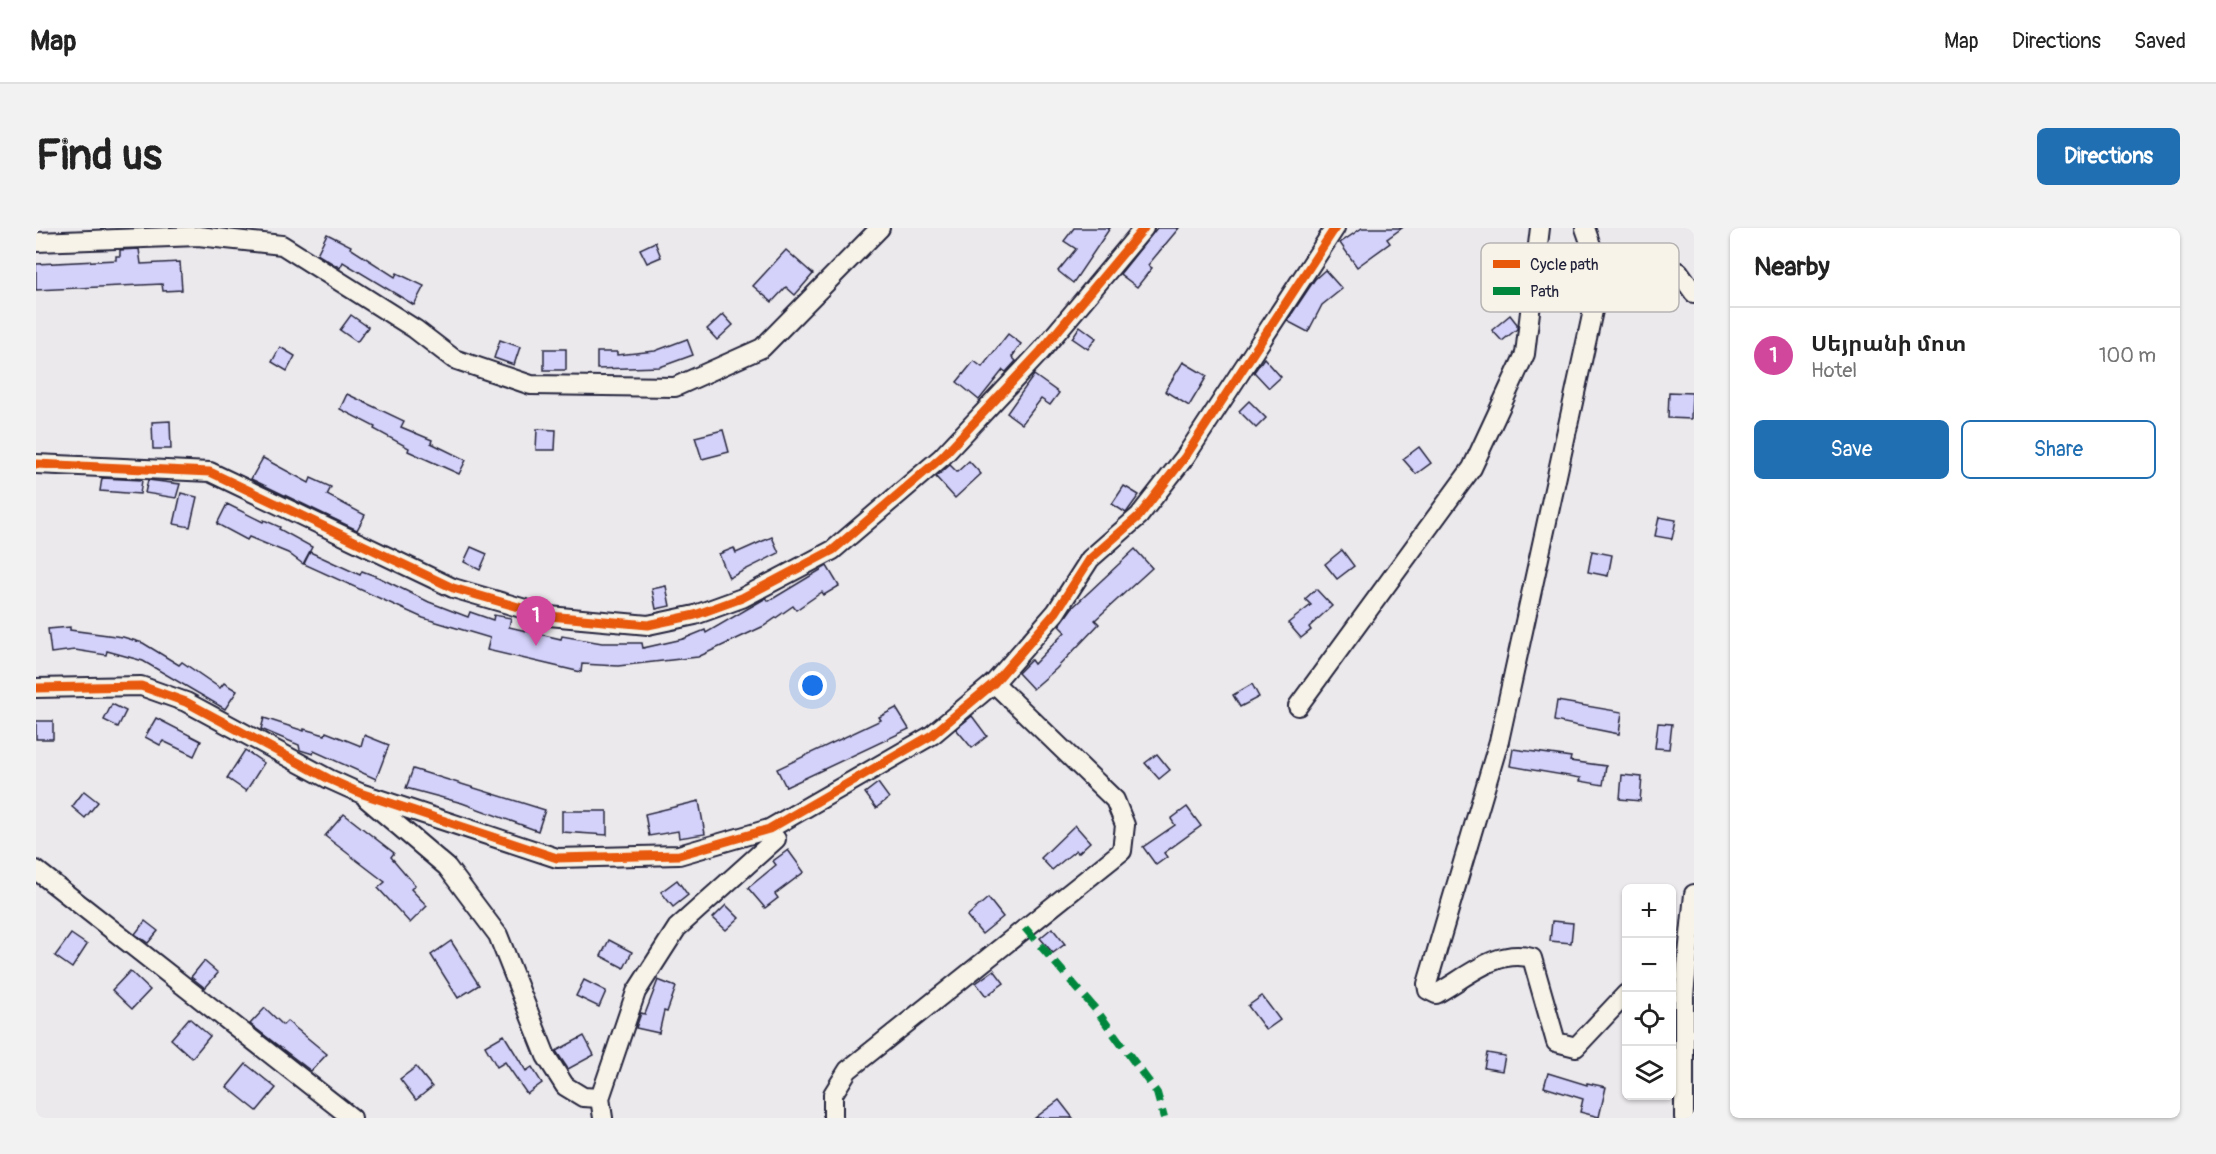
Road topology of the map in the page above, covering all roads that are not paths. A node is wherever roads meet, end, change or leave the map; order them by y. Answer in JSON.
{"nodes":[{"id":1,"x":880,"y":228,"type":"edge"},
{"id":2,"x":1144,"y":228,"type":"edge"},
{"id":3,"x":1335,"y":228,"type":"edge"},
{"id":4,"x":1540,"y":228,"type":"edge"},
{"id":5,"x":1585,"y":228,"type":"edge"},
{"id":6,"x":36,"y":242,"type":"edge"},
{"id":7,"x":1538,"y":243,"type":"edge"},
{"id":8,"x":1590,"y":243,"type":"edge"},
{"id":9,"x":1679,"y":272,"type":"edge"},
{"id":10,"x":1694,"y":293,"type":"edge"},
{"id":11,"x":1530,"y":312,"type":"edge"},
{"id":12,"x":1593,"y":312,"type":"edge"},
{"id":13,"x":36,"y":464,"type":"edge"},
{"id":14,"x":994,"y":683,"type":"junction"},
{"id":15,"x":36,"y":688,"type":"edge"},
{"id":16,"x":1298,"y":706,"type":"dead end"},
{"id":17,"x":360,"y":793,"type":"junction"},
{"id":18,"x":776,"y":839,"type":"dead end"},
{"id":19,"x":36,"y":870,"type":"edge"},
{"id":20,"x":1694,"y":894,"type":"edge"},
{"id":21,"x":1678,"y":988,"type":"edge"},
{"id":22,"x":1622,"y":998,"type":"edge"},
{"id":23,"x":600,"y":1098,"type":"junction"},
{"id":24,"x":352,"y":1118,"type":"edge"},
{"id":25,"x":603,"y":1118,"type":"edge"},
{"id":26,"x":833,"y":1118,"type":"edge"},
{"id":27,"x":1684,"y":1118,"type":"edge"}],
"edges":[{"from":1,"to":6,"type":"street"},
{"from":2,"to":13,"type":"street"},
{"from":3,"to":14,"type":"street"},
{"from":4,"to":7,"type":"street"},
{"from":5,"to":8,"type":"street"},
{"from":9,"to":10,"type":"street"},
{"from":11,"to":16,"type":"street"},
{"from":12,"to":22,"type":"street"},
{"from":14,"to":17,"type":"street"},
{"from":14,"to":26,"type":"street"},
{"from":15,"to":17,"type":"street"},
{"from":17,"to":23,"type":"street"},
{"from":18,"to":23,"type":"street"},
{"from":19,"to":24,"type":"street"},
{"from":20,"to":21,"type":"street"},
{"from":21,"to":27,"type":"street"},
{"from":23,"to":25,"type":"street"}]}
